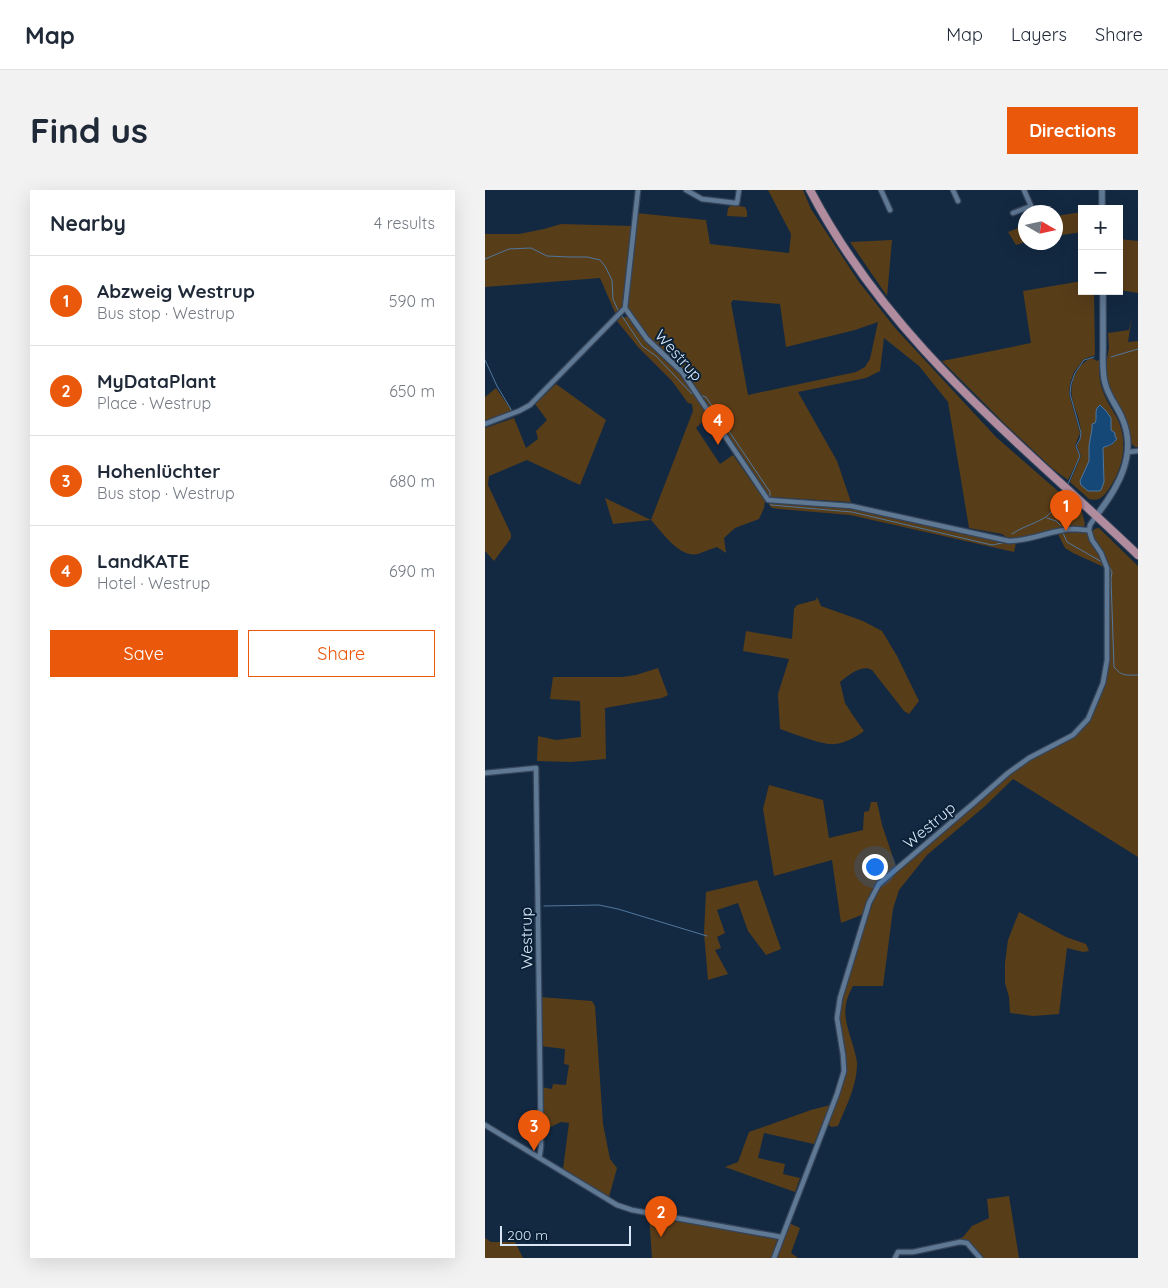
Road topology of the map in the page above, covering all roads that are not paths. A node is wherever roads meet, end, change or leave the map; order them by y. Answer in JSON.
{"nodes":[{"id":1,"x":638,"y":190,"type":"edge"},
{"id":2,"x":687,"y":190,"type":"edge"},
{"id":3,"x":739,"y":190,"type":"edge"},
{"id":4,"x":811,"y":190,"type":"edge"},
{"id":5,"x":881,"y":190,"type":"edge"},
{"id":6,"x":953,"y":190,"type":"edge"},
{"id":7,"x":1024,"y":190,"type":"edge"},
{"id":8,"x":1102,"y":190,"type":"edge"},
{"id":9,"x":958,"y":202,"type":"dead end"},
{"id":10,"x":1102,"y":205,"type":"edge"},
{"id":11,"x":890,"y":210,"type":"dead end"},
{"id":12,"x":1013,"y":213,"type":"dead end"},
{"id":13,"x":1103,"y":295,"type":"edge"},
{"id":14,"x":625,"y":308,"type":"junction"},
{"id":15,"x":485,"y":424,"type":"edge"},
{"id":16,"x":1138,"y":451,"type":"edge"},
{"id":17,"x":1128,"y":452,"type":"junction"},
{"id":18,"x":1096,"y":516,"type":"junction"},
{"id":19,"x":1089,"y":530,"type":"junction"},
{"id":20,"x":1138,"y":555,"type":"edge"},
{"id":21,"x":485,"y":772,"type":"edge"},
{"id":22,"x":485,"y":1125,"type":"edge"},
{"id":23,"x":539,"y":1157,"type":"junction"},
{"id":24,"x":781,"y":1238,"type":"junction"},
{"id":25,"x":774,"y":1258,"type":"edge"},
{"id":26,"x":895,"y":1258,"type":"edge"},
{"id":27,"x":980,"y":1258,"type":"edge"}],
"edges":[{"from":1,"to":14,"type":"street"},
{"from":2,"to":3,"type":"street"},
{"from":4,"to":18,"type":"main road"},
{"from":5,"to":11,"type":"street"},
{"from":6,"to":9,"type":"street"},
{"from":7,"to":12,"type":"street"},
{"from":8,"to":10,"type":"street"},
{"from":13,"to":17,"type":"street"},
{"from":14,"to":15,"type":"street"},
{"from":14,"to":19,"type":"street","name":"Westrup"},
{"from":16,"to":17,"type":"street"},
{"from":17,"to":18,"type":"street"},
{"from":18,"to":19,"type":"street"},
{"from":18,"to":20,"type":"main road"},
{"from":19,"to":24,"type":"street","name":"Westrup"},
{"from":21,"to":23,"type":"street","name":"Westrup"},
{"from":22,"to":23,"type":"street"},
{"from":23,"to":24,"type":"street"},
{"from":24,"to":25,"type":"street","name":"Westrup"},
{"from":26,"to":27,"type":"street"}]}
